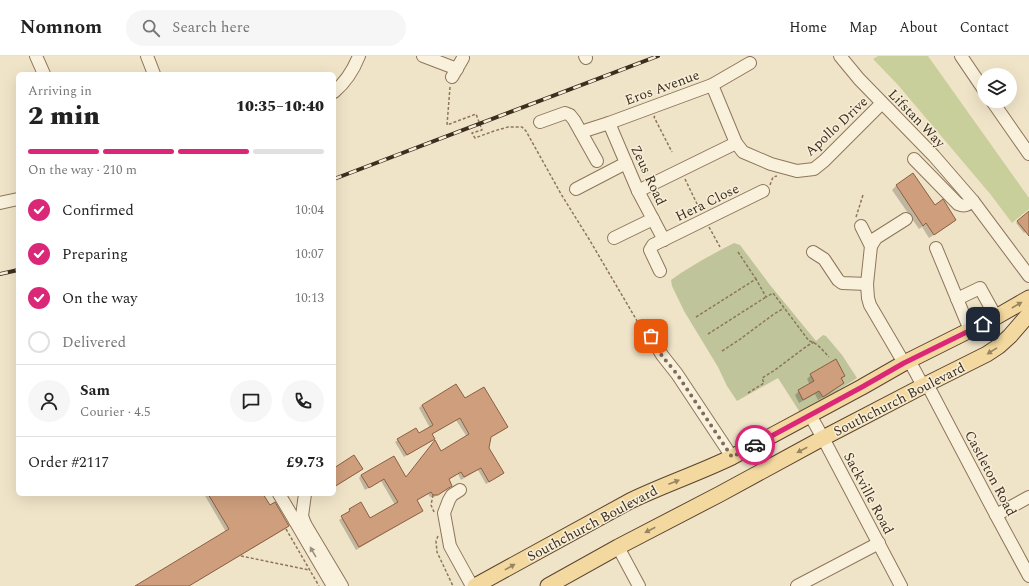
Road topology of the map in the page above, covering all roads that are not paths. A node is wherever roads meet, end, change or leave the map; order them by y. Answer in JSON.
{"nodes":[{"id":1,"x":36,"y":56,"type":"edge"},
{"id":2,"x":147,"y":56,"type":"edge"},
{"id":3,"x":359,"y":56,"type":"edge"},
{"id":4,"x":423,"y":56,"type":"edge"},
{"id":5,"x":840,"y":56,"type":"edge"},
{"id":6,"x":961,"y":56,"type":"edge"},
{"id":7,"x":750,"y":63,"type":"dead end"},
{"id":8,"x":457,"y":68,"type":"road end"},
{"id":9,"x":43,"y":72,"type":"edge"},
{"id":10,"x":153,"y":72,"type":"edge"},
{"id":11,"x":977,"y":80,"type":"edge"},
{"id":12,"x":712,"y":85,"type":"junction"},
{"id":13,"x":336,"y":90,"type":"edge"},
{"id":14,"x":882,"y":103,"type":"junction"},
{"id":15,"x":997,"y":108,"type":"edge"},
{"id":16,"x":540,"y":122,"type":"dead end"},
{"id":17,"x":609,"y":123,"type":"junction"},
{"id":18,"x":581,"y":132,"type":"junction"},
{"id":19,"x":736,"y":143,"type":"junction"},
{"id":20,"x":1029,"y":154,"type":"edge"},
{"id":21,"x":914,"y":160,"type":"dead end"},
{"id":22,"x":597,"y":161,"type":"dead end"},
{"id":23,"x":626,"y":163,"type":"junction"},
{"id":24,"x":576,"y":189,"type":"dead end"},
{"id":25,"x":638,"y":191,"type":"junction"},
{"id":26,"x":763,"y":191,"type":"road end"},
{"id":27,"x":16,"y":199,"type":"edge"},
{"id":28,"x":973,"y":201,"type":"junction"},
{"id":29,"x":0,"y":203,"type":"edge"},
{"id":30,"x":653,"y":219,"type":"junction"},
{"id":31,"x":906,"y":219,"type":"dead end"},
{"id":32,"x":861,"y":226,"type":"road end"},
{"id":33,"x":614,"y":238,"type":"dead end"},
{"id":34,"x":664,"y":240,"type":"junction"},
{"id":35,"x":871,"y":246,"type":"junction"},
{"id":36,"x":936,"y":248,"type":"dead end"},
{"id":37,"x":813,"y":252,"type":"dead end"},
{"id":38,"x":660,"y":271,"type":"dead end"},
{"id":39,"x":1029,"y":276,"type":"edge"},
{"id":40,"x":867,"y":284,"type":"junction"},
{"id":41,"x":1029,"y":298,"type":"edge"},
{"id":42,"x":957,"y":299,"type":"junction"},
{"id":43,"x":1028,"y":316,"type":"edge"},
{"id":44,"x":996,"y":317,"type":"junction"},
{"id":45,"x":970,"y":330,"type":"junction"},
{"id":46,"x":651,"y":336,"type":"road end"},
{"id":47,"x":906,"y":362,"type":"junction"},
{"id":48,"x":925,"y":385,"type":"junction"},
{"id":49,"x":810,"y":415,"type":"junction"},
{"id":50,"x":823,"y":438,"type":"junction"},
{"id":51,"x":732,"y":457,"type":"junction"},
{"id":52,"x":460,"y":490,"type":"dead end"},
{"id":53,"x":305,"y":496,"type":"edge"},
{"id":54,"x":282,"y":497,"type":"edge"},
{"id":55,"x":1029,"y":498,"type":"edge"},
{"id":56,"x":996,"y":515,"type":"junction"},
{"id":57,"x":295,"y":525,"type":"junction"},
{"id":58,"x":879,"y":543,"type":"junction"},
{"id":59,"x":618,"y":547,"type":"junction"},
{"id":60,"x":1029,"y":576,"type":"edge"},
{"id":61,"x":333,"y":586,"type":"edge"},
{"id":62,"x":342,"y":586,"type":"edge"},
{"id":63,"x":472,"y":586,"type":"edge"},
{"id":64,"x":475,"y":586,"type":"edge"},
{"id":65,"x":548,"y":586,"type":"edge"},
{"id":66,"x":639,"y":586,"type":"edge"},
{"id":67,"x":797,"y":586,"type":"edge"},
{"id":68,"x":901,"y":586,"type":"edge"}],
"edges":[{"from":1,"to":9,"type":"street"},
{"from":2,"to":10,"type":"street"},
{"from":3,"to":13,"type":"street"},
{"from":4,"to":8,"type":"street"},
{"from":5,"to":14,"type":"street","name":"Lifstan Way"},
{"from":6,"to":11,"type":"street"},
{"from":7,"to":12,"type":"street","name":"Eros Avenue"},
{"from":12,"to":17,"type":"street","name":"Eros Avenue"},
{"from":12,"to":19,"type":"street","name":"Apollo Drive"},
{"from":14,"to":19,"type":"street","name":"Apollo Drive"},
{"from":14,"to":28,"type":"street","name":"Lifstan Way"},
{"from":15,"to":20,"type":"street"},
{"from":16,"to":18,"type":"street"},
{"from":17,"to":18,"type":"street","name":"Eros Avenue"},
{"from":17,"to":23,"type":"street","name":"Zeus Road"},
{"from":18,"to":22,"type":"street"},
{"from":19,"to":25,"type":"street"},
{"from":21,"to":28,"type":"street"},
{"from":23,"to":24,"type":"street"},
{"from":23,"to":25,"type":"street","name":"Zeus Road"},
{"from":25,"to":30,"type":"street","name":"Zeus Road"},
{"from":26,"to":34,"type":"street","name":"Hera Close"},
{"from":27,"to":29,"type":"street"},
{"from":28,"to":39,"type":"street","name":"Lifstan Way"},
{"from":30,"to":33,"type":"street"},
{"from":30,"to":34,"type":"street","name":"Zeus Road"},
{"from":31,"to":35,"type":"street"},
{"from":32,"to":35,"type":"street"},
{"from":34,"to":38,"type":"street","name":"Hera Close"},
{"from":35,"to":40,"type":"street","name":"Castleton Road"},
{"from":36,"to":42,"type":"street"},
{"from":37,"to":40,"type":"street"},
{"from":40,"to":47,"type":"street","name":"Castleton Road"},
{"from":44,"to":41,"type":"main road","name":"Southchurch Boulevard","one_way":true},
{"from":42,"to":44,"type":"street"},
{"from":42,"to":45,"type":"street"},
{"from":43,"to":48,"type":"main road","name":"Southchurch Boulevard","one_way":true},
{"from":44,"to":45,"type":"main road","name":"Southchurch Boulevard"},
{"from":45,"to":47,"type":"main road","name":"Southchurch Boulevard"},
{"from":46,"to":51,"type":"street"},
{"from":47,"to":48,"type":"street","name":"Castleton Road"},
{"from":47,"to":49,"type":"main road","name":"Southchurch Boulevard"},
{"from":48,"to":50,"type":"main road","name":"Southchurch Boulevard"},
{"from":48,"to":56,"type":"street","name":"Castleton Road"},
{"from":49,"to":50,"type":"street","name":"Sackville Road"},
{"from":49,"to":51,"type":"main road","name":"Southchurch Boulevard"},
{"from":50,"to":58,"type":"street","name":"Sackville Road"},
{"from":50,"to":59,"type":"main road","name":"Southchurch Boulevard","one_way":true},
{"from":64,"to":51,"type":"main road","name":"Southchurch Boulevard","one_way":true},
{"from":52,"to":63,"type":"street"},
{"from":53,"to":57,"type":"street"},
{"from":54,"to":57,"type":"street"},
{"from":55,"to":56,"type":"street"},
{"from":56,"to":60,"type":"street","name":"Castleton Road"},
{"from":61,"to":57,"type":"street","one_way":true},
{"from":57,"to":62,"type":"street"},
{"from":58,"to":67,"type":"street"},
{"from":58,"to":68,"type":"street","name":"Sackville Road"},
{"from":59,"to":65,"type":"main road","name":"Southchurch Boulevard"},
{"from":59,"to":66,"type":"street"}]}
